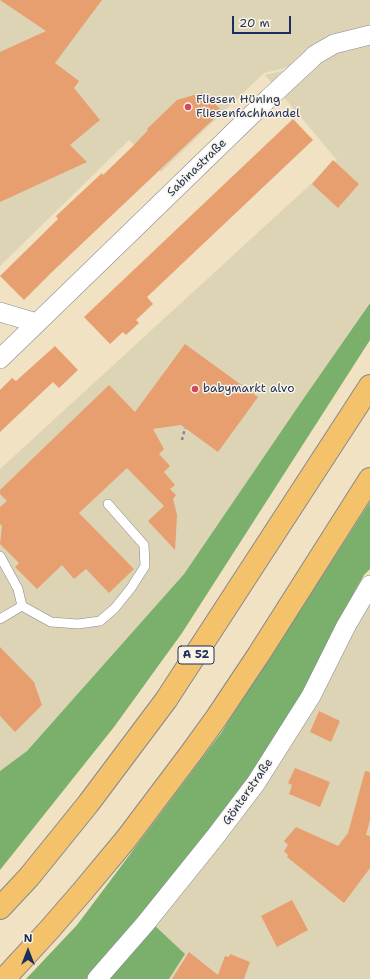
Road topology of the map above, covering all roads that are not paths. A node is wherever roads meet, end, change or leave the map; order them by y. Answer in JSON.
{"nodes":[{"id":1,"x":370,"y":35,"type":"edge"},
{"id":2,"x":0,"y":312,"type":"edge"},
{"id":3,"x":37,"y":323,"type":"junction"},
{"id":4,"x":0,"y":359,"type":"edge"},
{"id":5,"x":370,"y":386,"type":"edge"},
{"id":6,"x":370,"y":479,"type":"edge"},
{"id":7,"x":108,"y":504,"type":"dead end"},
{"id":8,"x":0,"y":556,"type":"edge"},
{"id":9,"x":370,"y":585,"type":"edge"},
{"id":10,"x":22,"y":606,"type":"junction"},
{"id":11,"x":0,"y":619,"type":"edge"},
{"id":12,"x":0,"y":908,"type":"edge"},
{"id":13,"x":4,"y":979,"type":"edge"},
{"id":14,"x":97,"y":979,"type":"edge"}],
"edges":[{"from":1,"to":3,"type":"street","name":"Sabinastraße"},
{"from":2,"to":3,"type":"street"},
{"from":3,"to":4,"type":"street","name":"Sabinastraße"},
{"from":5,"to":12,"type":"highway","number":"A 52"},
{"from":6,"to":13,"type":"highway"},
{"from":7,"to":10,"type":"lane"},
{"from":8,"to":10,"type":"lane"},
{"from":9,"to":14,"type":"street","name":"Gönterstraße"},
{"from":10,"to":11,"type":"lane"}]}
